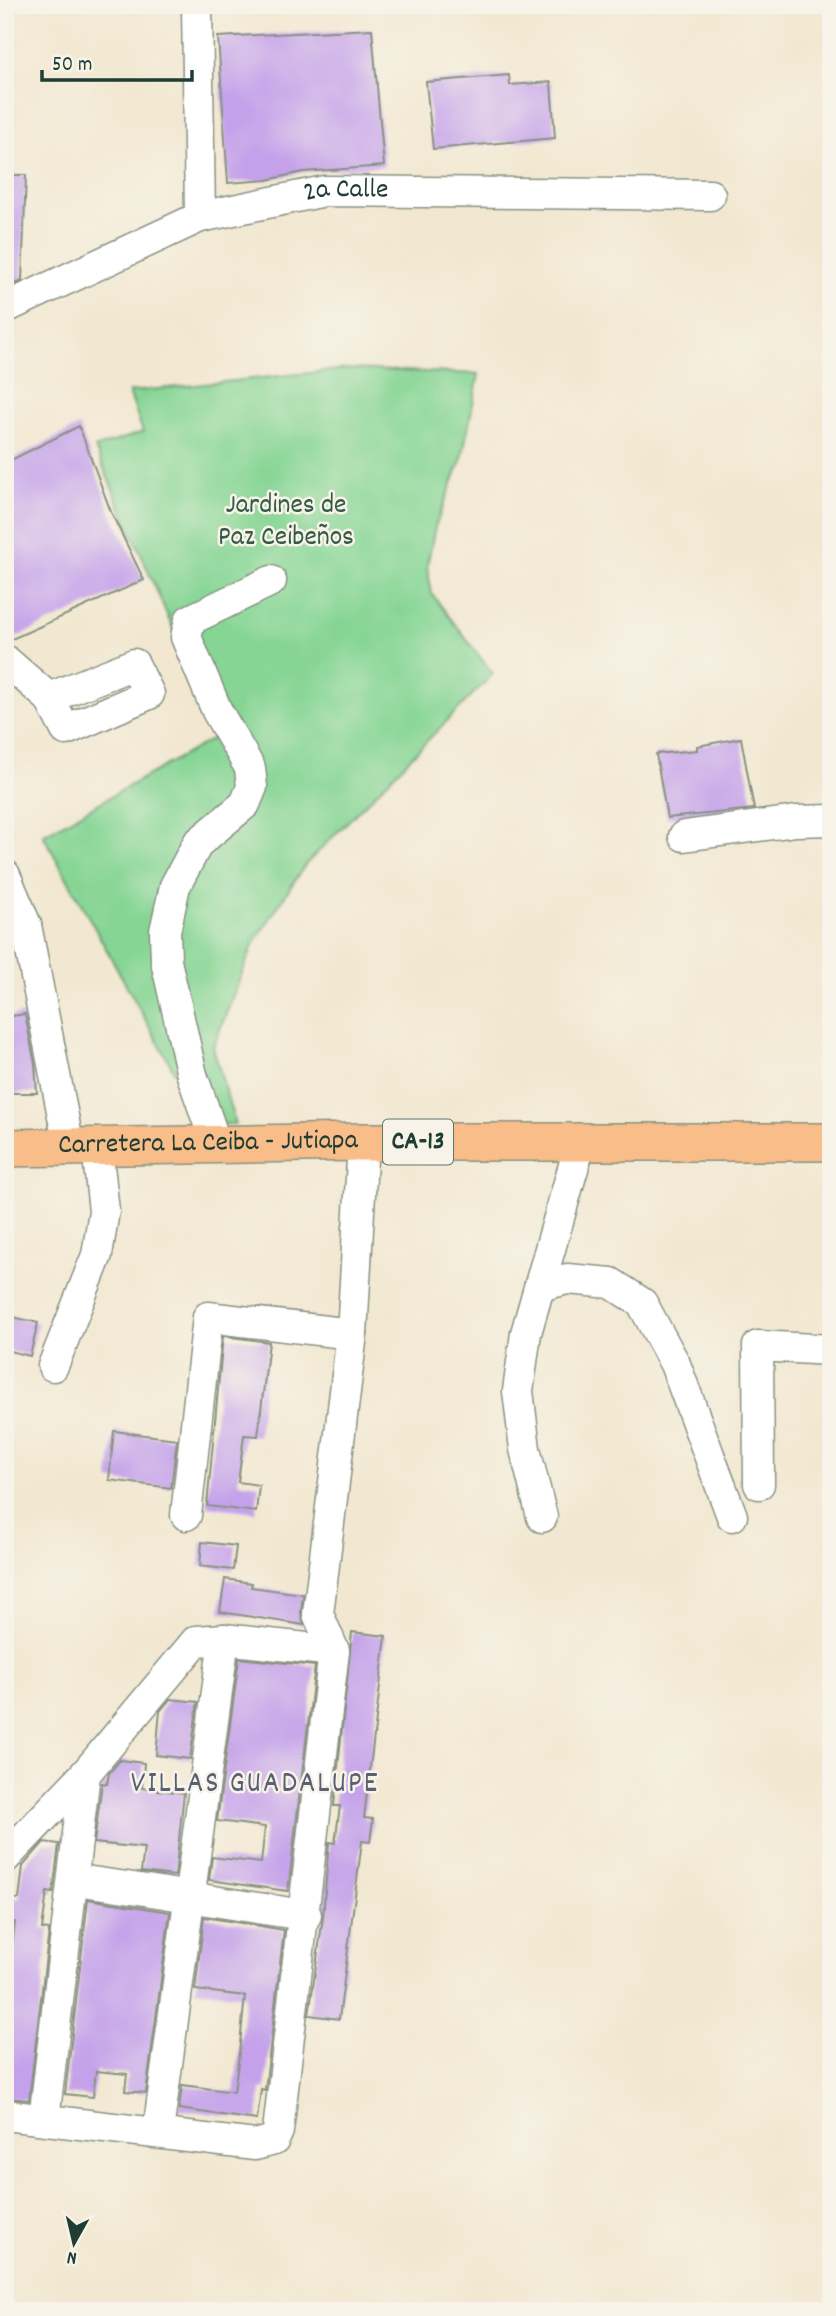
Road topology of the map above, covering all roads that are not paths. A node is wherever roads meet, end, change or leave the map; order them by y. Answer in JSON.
{"nodes":[{"id":1,"x":197,"y":5,"type":"edge"},
{"id":2,"x":710,"y":195,"type":"dead end"},
{"id":3,"x":200,"y":217,"type":"junction"},
{"id":4,"x":5,"y":308,"type":"edge"},
{"id":5,"x":271,"y":580,"type":"dead end"},
{"id":6,"x":5,"y":660,"type":"edge"},
{"id":7,"x":49,"y":698,"type":"dead end"},
{"id":8,"x":831,"y":820,"type":"edge"},
{"id":9,"x":684,"y":836,"type":"dead end"},
{"id":10,"x":5,"y":875,"type":"edge"},
{"id":11,"x":15,"y":926,"type":"edge"},
{"id":12,"x":363,"y":1142,"type":"junction"},
{"id":13,"x":831,"y":1142,"type":"edge"},
{"id":14,"x":216,"y":1144,"type":"junction"},
{"id":15,"x":580,"y":1144,"type":"junction"},
{"id":16,"x":83,"y":1147,"type":"junction"},
{"id":17,"x":5,"y":1148,"type":"edge"},
{"id":18,"x":540,"y":1286,"type":"junction"},
{"id":19,"x":352,"y":1334,"type":"junction"},
{"id":20,"x":831,"y":1350,"type":"edge"},
{"id":21,"x":53,"y":1366,"type":"dead end"},
{"id":22,"x":759,"y":1484,"type":"dead end"},
{"id":23,"x":186,"y":1515,"type":"dead end"},
{"id":24,"x":732,"y":1516,"type":"dead end"},
{"id":25,"x":542,"y":1517,"type":"dead end"},
{"id":26,"x":224,"y":1639,"type":"junction"},
{"id":27,"x":334,"y":1651,"type":"junction"},
{"id":28,"x":85,"y":1774,"type":"junction"},
{"id":29,"x":5,"y":1858,"type":"edge"},
{"id":30,"x":74,"y":1880,"type":"junction"},
{"id":31,"x":188,"y":1896,"type":"junction"},
{"id":32,"x":306,"y":1915,"type":"junction"},
{"id":33,"x":5,"y":2115,"type":"edge"},
{"id":34,"x":44,"y":2119,"type":"junction"},
{"id":35,"x":158,"y":2132,"type":"junction"}],
"edges":[{"from":1,"to":3,"type":"street"},
{"from":2,"to":3,"type":"street","name":"2a Calle"},
{"from":3,"to":4,"type":"street","name":"2a Calle"},
{"from":5,"to":14,"type":"street"},
{"from":6,"to":7,"type":"street"},
{"from":8,"to":9,"type":"street"},
{"from":10,"to":11,"type":"street"},
{"from":11,"to":16,"type":"street"},
{"from":12,"to":14,"type":"main road","name":"Carretera La Ceiba - Jutiapa","number":"CA-13"},
{"from":12,"to":15,"type":"main road","name":"Carretera La Ceiba - Jutiapa","number":"CA-13"},
{"from":12,"to":19,"type":"street"},
{"from":13,"to":15,"type":"main road","name":"Carretera La Ceiba - Jutiapa","number":"CA-13"},
{"from":14,"to":16,"type":"main road","name":"Carretera La Ceiba - Jutiapa","number":"CA-13"},
{"from":15,"to":18,"type":"street"},
{"from":16,"to":17,"type":"main road","name":"Carretera La Ceiba - Jutiapa","number":"CA-13"},
{"from":16,"to":21,"type":"street"},
{"from":18,"to":24,"type":"street"},
{"from":18,"to":25,"type":"street"},
{"from":19,"to":23,"type":"street"},
{"from":19,"to":27,"type":"street"},
{"from":20,"to":22,"type":"street"},
{"from":26,"to":27,"type":"street"},
{"from":26,"to":28,"type":"street"},
{"from":26,"to":31,"type":"street"},
{"from":27,"to":32,"type":"street"},
{"from":28,"to":29,"type":"street"},
{"from":28,"to":30,"type":"street"},
{"from":30,"to":31,"type":"street"},
{"from":30,"to":34,"type":"street"},
{"from":31,"to":32,"type":"street"},
{"from":31,"to":35,"type":"street"},
{"from":32,"to":35,"type":"street"},
{"from":33,"to":34,"type":"street"},
{"from":34,"to":35,"type":"street"}]}
